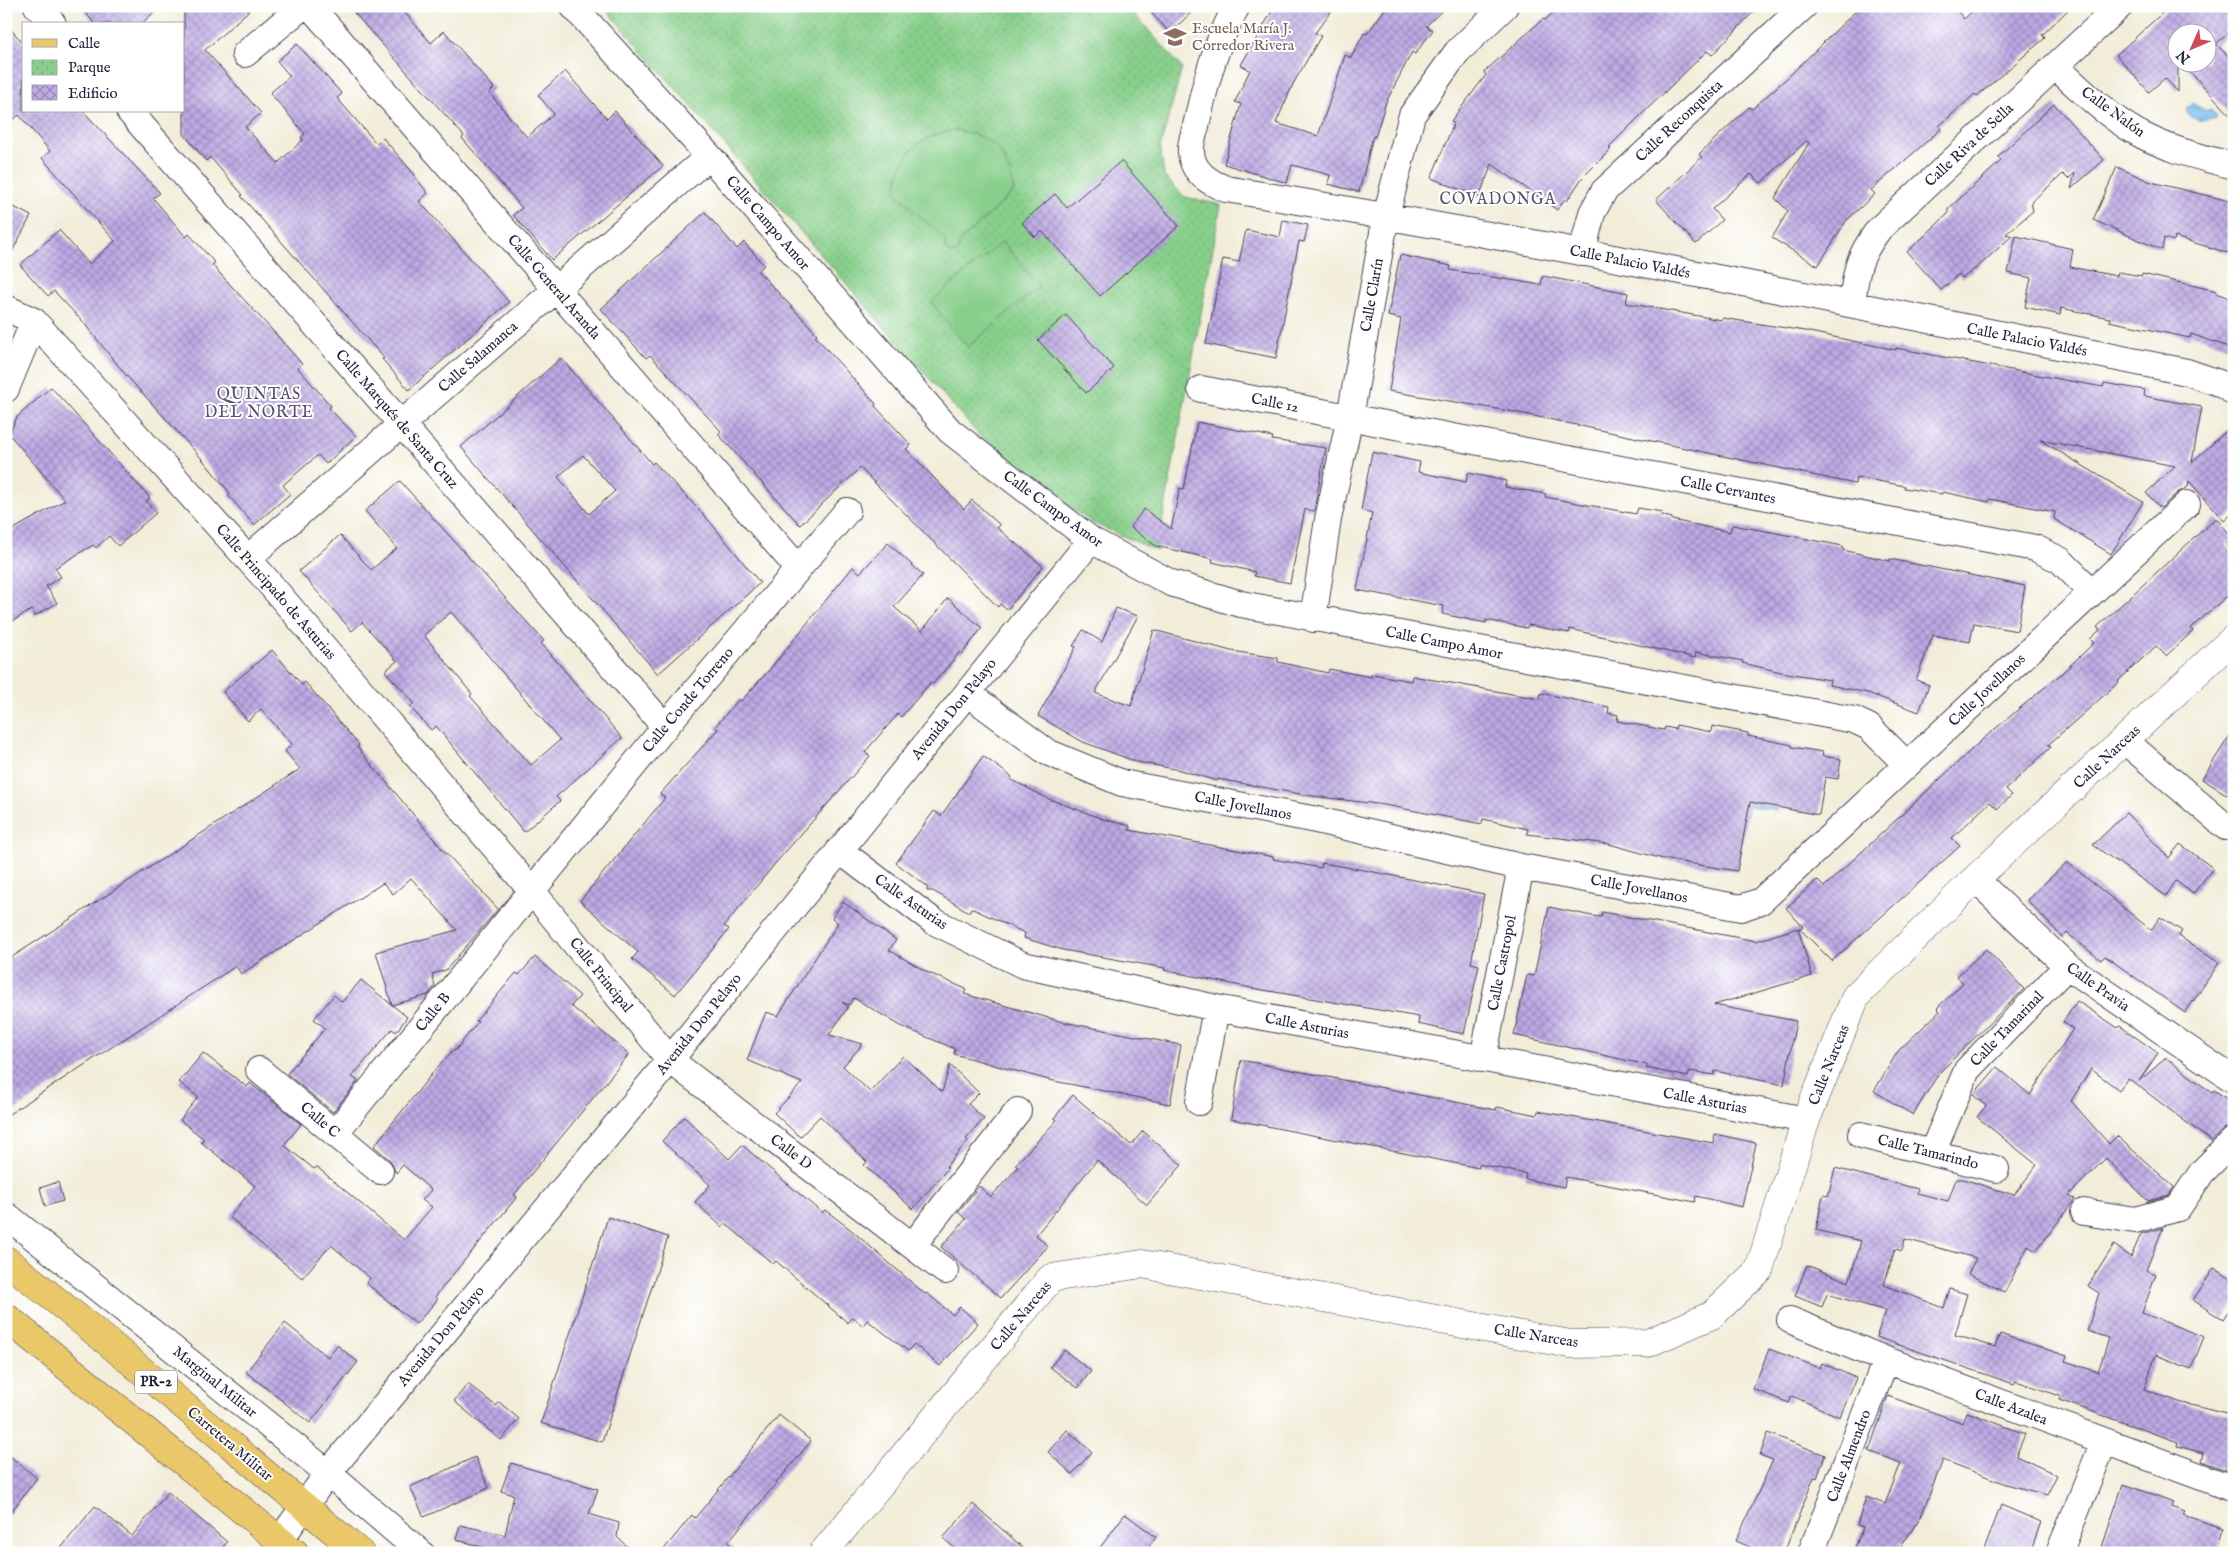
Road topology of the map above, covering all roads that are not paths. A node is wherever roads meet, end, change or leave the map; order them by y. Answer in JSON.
{"nodes":[{"id":1,"x":37,"y":6,"type":"edge"},
{"id":2,"x":303,"y":6,"type":"edge"},
{"id":3,"x":310,"y":6,"type":"edge"},
{"id":4,"x":573,"y":6,"type":"edge"},
{"id":5,"x":1236,"y":6,"type":"edge"},
{"id":6,"x":1505,"y":6,"type":"edge"},
{"id":7,"x":1804,"y":6,"type":"edge"},
{"id":8,"x":2120,"y":6,"type":"edge"},
{"id":9,"x":50,"y":22,"type":"edge"},
{"id":10,"x":245,"y":54,"type":"dead end"},
{"id":11,"x":2055,"y":66,"type":"junction"},
{"id":12,"x":130,"y":112,"type":"edge"},
{"id":13,"x":709,"y":156,"type":"junction"},
{"id":14,"x":2234,"y":166,"type":"edge"},
{"id":15,"x":1386,"y":216,"type":"junction"},
{"id":16,"x":1582,"y":253,"type":"junction"},
{"id":17,"x":556,"y":289,"type":"junction"},
{"id":18,"x":1852,"y":304,"type":"junction"},
{"id":19,"x":6,"y":308,"type":"edge"},
{"id":20,"x":34,"y":321,"type":"junction"},
{"id":21,"x":1201,"y":389,"type":"dead end"},
{"id":22,"x":6,"y":390,"type":"edge"},
{"id":23,"x":2234,"y":392,"type":"edge"},
{"id":24,"x":1350,"y":417,"type":"junction"},
{"id":25,"x":401,"y":424,"type":"junction"},
{"id":26,"x":2187,"y":504,"type":"dead end"},
{"id":27,"x":847,"y":511,"type":"dead end"},
{"id":28,"x":1091,"y":540,"type":"junction"},
{"id":29,"x":248,"y":558,"type":"junction"},
{"id":30,"x":798,"y":568,"type":"junction"},
{"id":31,"x":2092,"y":592,"type":"junction"},
{"id":32,"x":1313,"y":619,"type":"junction"},
{"id":33,"x":2234,"y":638,"type":"edge"},
{"id":34,"x":967,"y":693,"type":"junction"},
{"id":35,"x":666,"y":727,"type":"junction"},
{"id":36,"x":2125,"y":741,"type":"junction"},
{"id":37,"x":1907,"y":764,"type":"junction"},
{"id":38,"x":2226,"y":827,"type":"dead end"},
{"id":39,"x":839,"y":850,"type":"junction"},
{"id":40,"x":1521,"y":866,"type":"junction"},
{"id":41,"x":1975,"y":879,"type":"junction"},
{"id":42,"x":532,"y":891,"type":"junction"},
{"id":43,"x":2067,"y":966,"type":"junction"},
{"id":44,"x":1216,"y":1008,"type":"junction"},
{"id":45,"x":1483,"y":1059,"type":"junction"},
{"id":46,"x":670,"y":1060,"type":"junction"},
{"id":47,"x":259,"y":1070,"type":"dead end"},
{"id":48,"x":2234,"y":1080,"type":"edge"},
{"id":49,"x":1199,"y":1102,"type":"dead end"},
{"id":50,"x":1018,"y":1111,"type":"dead end"},
{"id":51,"x":1806,"y":1120,"type":"junction"},
{"id":52,"x":335,"y":1132,"type":"junction"},
{"id":53,"x":1861,"y":1135,"type":"dead end"},
{"id":54,"x":2234,"y":1140,"type":"edge"},
{"id":55,"x":1932,"y":1153,"type":"junction"},
{"id":56,"x":1996,"y":1169,"type":"dead end"},
{"id":57,"x":380,"y":1171,"type":"dead end"},
{"id":58,"x":2084,"y":1212,"type":"dead end"},
{"id":59,"x":6,"y":1215,"type":"edge"},
{"id":60,"x":913,"y":1245,"type":"junction"},
{"id":61,"x":6,"y":1260,"type":"edge"},
{"id":62,"x":945,"y":1271,"type":"dead end"},
{"id":63,"x":6,"y":1317,"type":"edge"},
{"id":64,"x":1790,"y":1320,"type":"dead end"},
{"id":65,"x":1886,"y":1360,"type":"junction"},
{"id":66,"x":2104,"y":1442,"type":"junction"},
{"id":67,"x":328,"y":1473,"type":"junction"},
{"id":68,"x":2234,"y":1489,"type":"edge"},
{"id":69,"x":304,"y":1505,"type":"junction"},
{"id":70,"x":287,"y":1546,"type":"edge"},
{"id":71,"x":360,"y":1553,"type":"edge"},
{"id":72,"x":421,"y":1553,"type":"edge"},
{"id":73,"x":823,"y":1553,"type":"edge"},
{"id":74,"x":1811,"y":1553,"type":"edge"},
{"id":75,"x":2059,"y":1553,"type":"edge"}],
"edges":[{"from":1,"to":9,"type":"street"},
{"from":2,"to":10,"type":"street"},
{"from":3,"to":17,"type":"street","name":"Calle General Aranda"},
{"from":4,"to":13,"type":"street","name":"Calle Campo Amor"},
{"from":5,"to":15,"type":"street","name":"Calle Palacio Valdés"},
{"from":6,"to":15,"type":"street","name":"Calle Clarín"},
{"from":7,"to":16,"type":"street","name":"Calle Reconquista"},
{"from":8,"to":11,"type":"street","name":"Calle Riva de Sella"},
{"from":11,"to":14,"type":"street","name":"Calle Nalón"},
{"from":11,"to":18,"type":"street","name":"Calle Riva de Sella"},
{"from":12,"to":25,"type":"street","name":"Calle Marqués de Santa Cruz"},
{"from":13,"to":17,"type":"street","name":"Calle Salamanca"},
{"from":13,"to":28,"type":"street","name":"Calle Campo Amor"},
{"from":15,"to":16,"type":"street","name":"Calle Palacio Valdés"},
{"from":15,"to":24,"type":"street","name":"Calle Clarín"},
{"from":16,"to":18,"type":"street","name":"Calle Palacio Valdés"},
{"from":17,"to":25,"type":"street","name":"Calle Salamanca"},
{"from":17,"to":30,"type":"street","name":"Calle General Aranda"},
{"from":18,"to":23,"type":"street","name":"Calle Palacio Valdés"},
{"from":19,"to":20,"type":"street","name":"Calle Principado de Asturias"},
{"from":20,"to":22,"type":"street"},
{"from":20,"to":29,"type":"street","name":"Calle Principado de Asturias"},
{"from":21,"to":24,"type":"street","name":"Calle 12"},
{"from":24,"to":31,"type":"street","name":"Calle Cervantes"},
{"from":24,"to":32,"type":"street","name":"Calle Clarín"},
{"from":25,"to":29,"type":"street","name":"Calle Salamanca"},
{"from":25,"to":35,"type":"street","name":"Calle Marqués de Santa Cruz"},
{"from":26,"to":31,"type":"street","name":"Calle Jovellanos"},
{"from":27,"to":30,"type":"street","name":"Calle Conde Torreno"},
{"from":28,"to":32,"type":"street","name":"Calle Campo Amor"},
{"from":28,"to":34,"type":"street","name":"Avenida Don Pelayo"},
{"from":29,"to":42,"type":"street","name":"Calle Principado de Asturias"},
{"from":30,"to":35,"type":"street","name":"Calle Conde Torreno"},
{"from":31,"to":37,"type":"street","name":"Calle Jovellanos"},
{"from":32,"to":37,"type":"street","name":"Calle Campo Amor"},
{"from":33,"to":36,"type":"street","name":"Calle Narceas"},
{"from":34,"to":39,"type":"street","name":"Avenida Don Pelayo"},
{"from":34,"to":40,"type":"street","name":"Calle Jovellanos"},
{"from":35,"to":42,"type":"street","name":"Calle Conde Torreno"},
{"from":36,"to":38,"type":"street"},
{"from":36,"to":41,"type":"street","name":"Calle Narceas"},
{"from":37,"to":40,"type":"street","name":"Calle Jovellanos"},
{"from":39,"to":44,"type":"street","name":"Calle Asturias"},
{"from":39,"to":46,"type":"street","name":"Avenida Don Pelayo"},
{"from":40,"to":45,"type":"street","name":"Calle Castropol"},
{"from":41,"to":43,"type":"street","name":"Calle Pravia"},
{"from":41,"to":51,"type":"street","name":"Calle Narceas"},
{"from":42,"to":46,"type":"street","name":"Calle Principal"},
{"from":42,"to":52,"type":"street","name":"Calle B"},
{"from":43,"to":48,"type":"street","name":"Calle Pravia"},
{"from":43,"to":55,"type":"street","name":"Calle Tamarinal"},
{"from":44,"to":45,"type":"street","name":"Calle Asturias"},
{"from":44,"to":49,"type":"street"},
{"from":45,"to":51,"type":"street","name":"Calle Asturias"},
{"from":46,"to":60,"type":"street","name":"Calle D"},
{"from":46,"to":67,"type":"street","name":"Avenida Don Pelayo"},
{"from":47,"to":52,"type":"street","name":"Calle C"},
{"from":50,"to":60,"type":"street"},
{"from":51,"to":73,"type":"street","name":"Calle Narceas"},
{"from":52,"to":57,"type":"street","name":"Calle C"},
{"from":53,"to":55,"type":"street","name":"Calle Tamarindo"},
{"from":54,"to":58,"type":"street"},
{"from":55,"to":56,"type":"street","name":"Calle Tamarindo"},
{"from":59,"to":67,"type":"street","name":"Marginal Militar"},
{"from":60,"to":62,"type":"street","name":"Calle D"},
{"from":61,"to":69,"type":"main road","name":"Carretera Militar","number":"PR-2"},
{"from":63,"to":70,"type":"main road"},
{"from":64,"to":65,"type":"street","name":"Calle Azalea"},
{"from":65,"to":66,"type":"street","name":"Calle Azalea"},
{"from":65,"to":74,"type":"street","name":"Calle Almendro"},
{"from":66,"to":68,"type":"street","name":"Calle Azalea"},
{"from":66,"to":75,"type":"street"},
{"from":67,"to":69,"type":"street","name":"Avenida Don Pelayo"},
{"from":67,"to":72,"type":"street","name":"Marginal Militar"},
{"from":69,"to":70,"type":"street","name":"Avenida Don Pelayo"},
{"from":69,"to":71,"type":"main road","name":"Carretera Militar","number":"PR-2"}]}
